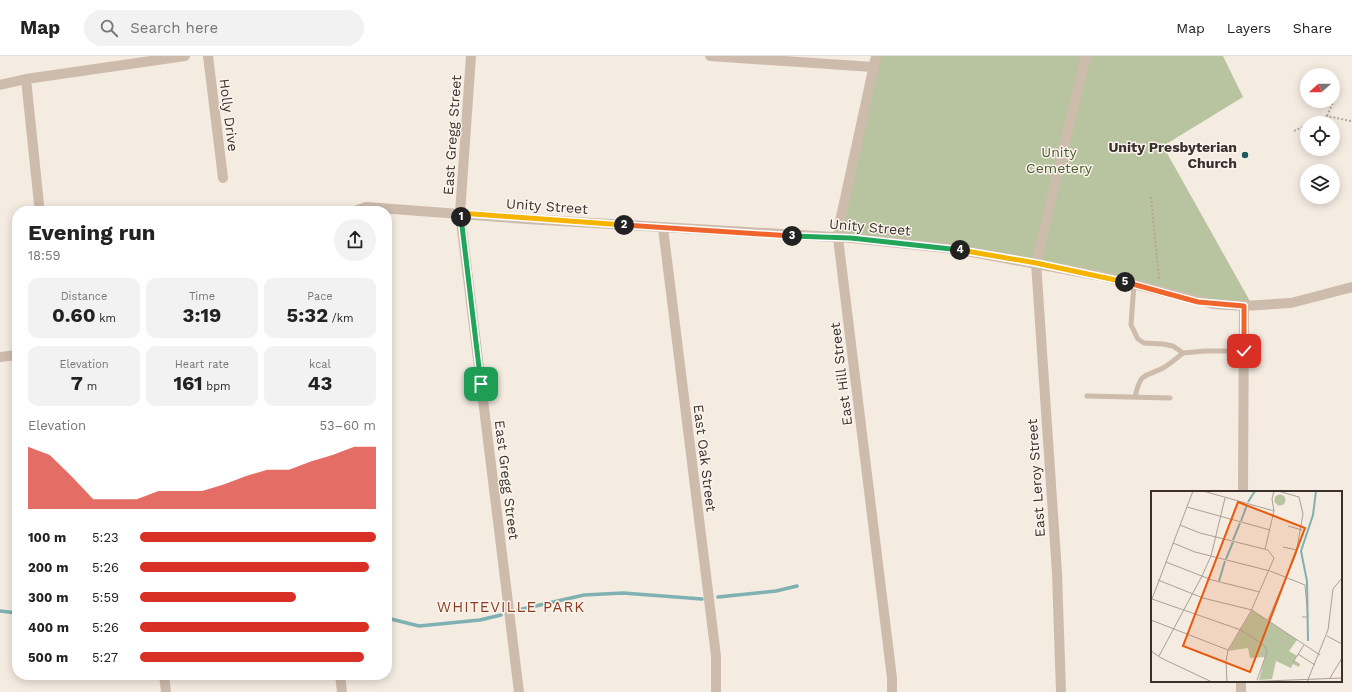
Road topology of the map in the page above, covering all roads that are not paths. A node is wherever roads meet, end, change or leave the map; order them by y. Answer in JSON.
{"nodes":[{"id":1,"x":185,"y":56,"type":"edge"},
{"id":2,"x":208,"y":56,"type":"edge"},
{"id":3,"x":471,"y":56,"type":"edge"},
{"id":4,"x":710,"y":56,"type":"edge"},
{"id":5,"x":876,"y":56,"type":"edge"},
{"id":6,"x":1086,"y":56,"type":"edge"},
{"id":7,"x":873,"y":67,"type":"junction"},
{"id":8,"x":26,"y":79,"type":"junction"},
{"id":9,"x":0,"y":85,"type":"edge"},
{"id":10,"x":223,"y":178,"type":"dead end"},
{"id":11,"x":39,"y":204,"type":"dead end"},
{"id":12,"x":392,"y":209,"type":"edge"},
{"id":13,"x":460,"y":213,"type":"junction"},
{"id":14,"x":663,"y":228,"type":"junction"},
{"id":15,"x":838,"y":238,"type":"junction"},
{"id":16,"x":1036,"y":263,"type":"junction"},
{"id":17,"x":1134,"y":284,"type":"junction"},
{"id":18,"x":1352,"y":287,"type":"edge"},
{"id":19,"x":1244,"y":306,"type":"junction"},
{"id":20,"x":1244,"y":351,"type":"junction"},
{"id":21,"x":1184,"y":353,"type":"junction"},
{"id":22,"x":12,"y":356,"type":"edge"},
{"id":23,"x":0,"y":357,"type":"edge"},
{"id":24,"x":1087,"y":396,"type":"dead end"},
{"id":25,"x":1136,"y":397,"type":"junction"},
{"id":26,"x":1170,"y":398,"type":"dead end"},
{"id":27,"x":1243,"y":491,"type":"edge"},
{"id":28,"x":165,"y":680,"type":"edge"},
{"id":29,"x":341,"y":680,"type":"edge"},
{"id":30,"x":166,"y":692,"type":"edge"},
{"id":31,"x":342,"y":692,"type":"edge"},
{"id":32,"x":519,"y":692,"type":"edge"},
{"id":33,"x":716,"y":692,"type":"edge"},
{"id":34,"x":892,"y":692,"type":"edge"},
{"id":35,"x":1061,"y":692,"type":"edge"}],
"edges":[{"from":1,"to":8,"type":"street"},
{"from":2,"to":10,"type":"street","name":"Holly Drive"},
{"from":3,"to":13,"type":"street","name":"East Gregg Street"},
{"from":4,"to":7,"type":"street"},
{"from":5,"to":7,"type":"street","name":"East Hill Street"},
{"from":6,"to":16,"type":"street","name":"East Leroy Street"},
{"from":7,"to":15,"type":"street","name":"East Hill Street"},
{"from":8,"to":9,"type":"street"},
{"from":8,"to":11,"type":"street"},
{"from":12,"to":13,"type":"street","name":"Unity Street"},
{"from":13,"to":14,"type":"street","name":"Unity Street"},
{"from":13,"to":32,"type":"street","name":"East Gregg Street"},
{"from":14,"to":15,"type":"street","name":"Unity Street"},
{"from":14,"to":33,"type":"street","name":"East Oak Street"},
{"from":15,"to":16,"type":"street","name":"Unity Street"},
{"from":15,"to":34,"type":"street","name":"East Hill Street"},
{"from":16,"to":17,"type":"street","name":"Unity Street"},
{"from":16,"to":35,"type":"street","name":"East Leroy Street"},
{"from":17,"to":19,"type":"street","name":"Unity Street"},
{"from":17,"to":21,"type":"lane"},
{"from":18,"to":19,"type":"street","name":"Unity Street"},
{"from":19,"to":20,"type":"street"},
{"from":20,"to":21,"type":"lane"},
{"from":20,"to":27,"type":"street"},
{"from":21,"to":25,"type":"lane"},
{"from":22,"to":23,"type":"street"},
{"from":24,"to":25,"type":"lane"},
{"from":25,"to":26,"type":"lane"},
{"from":28,"to":30,"type":"street"},
{"from":29,"to":31,"type":"street"}]}
